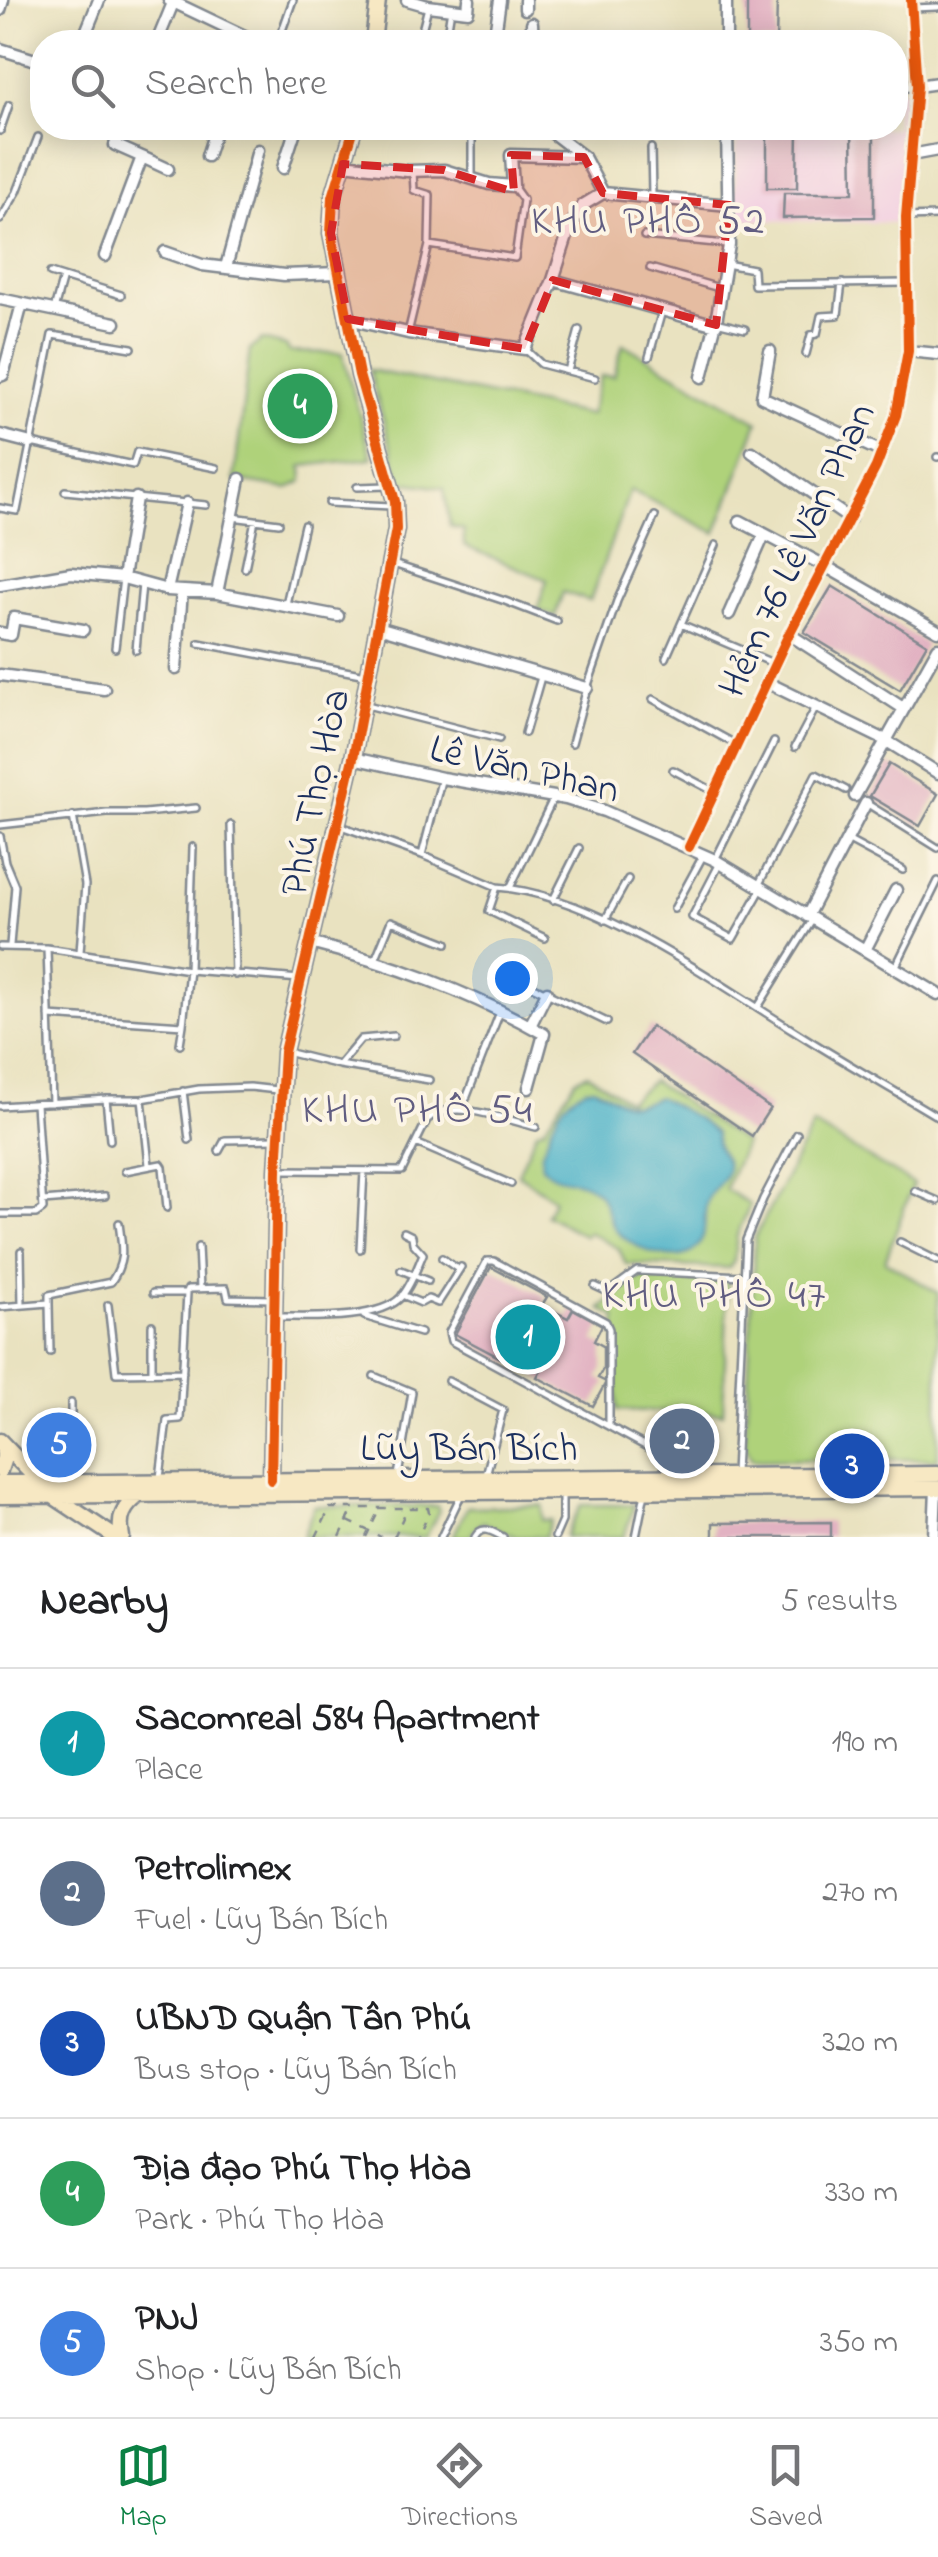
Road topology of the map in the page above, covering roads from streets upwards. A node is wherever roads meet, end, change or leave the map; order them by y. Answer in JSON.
{"nodes":[{"id":1,"x":3,"y":0,"type":"edge"},
{"id":2,"x":99,"y":0,"type":"edge"},
{"id":3,"x":378,"y":0,"type":"edge"},
{"id":4,"x":407,"y":0,"type":"edge"},
{"id":5,"x":469,"y":0,"type":"edge"},
{"id":6,"x":500,"y":0,"type":"edge"},
{"id":7,"x":726,"y":0,"type":"edge"},
{"id":8,"x":174,"y":2,"type":"edge"},
{"id":9,"x":911,"y":4,"type":"edge"},
{"id":10,"x":0,"y":10,"type":"edge"},
{"id":11,"x":532,"y":23,"type":"dead end"},
{"id":12,"x":87,"y":30,"type":"edge"},
{"id":13,"x":162,"y":30,"type":"edge"},
{"id":14,"x":226,"y":30,"type":"edge"},
{"id":15,"x":374,"y":30,"type":"edge"},
{"id":16,"x":496,"y":30,"type":"edge"},
{"id":17,"x":532,"y":30,"type":"edge"},
{"id":18,"x":726,"y":30,"type":"edge"},
{"id":19,"x":0,"y":49,"type":"edge"},
{"id":20,"x":30,"y":58,"type":"edge"},
{"id":21,"x":938,"y":83,"type":"edge"},
{"id":22,"x":908,"y":86,"type":"edge"},
{"id":23,"x":917,"y":86,"type":"junction"},
{"id":24,"x":118,"y":140,"type":"edge"},
{"id":25,"x":212,"y":140,"type":"edge"},
{"id":26,"x":292,"y":140,"type":"edge"},
{"id":27,"x":350,"y":140,"type":"edge"},
{"id":28,"x":562,"y":140,"type":"edge"},
{"id":29,"x":728,"y":140,"type":"edge"},
{"id":30,"x":258,"y":150,"type":"dead end"},
{"id":31,"x":938,"y":150,"type":"edge"},
{"id":32,"x":911,"y":155,"type":"junction"},
{"id":33,"x":207,"y":156,"type":"dead end"},
{"id":34,"x":142,"y":157,"type":"junction"},
{"id":35,"x":584,"y":157,"type":"junction"},
{"id":36,"x":343,"y":164,"type":"junction"},
{"id":37,"x":283,"y":168,"type":"dead end"},
{"id":38,"x":168,"y":169,"type":"dead end"},
{"id":39,"x":603,"y":193,"type":"junction"},
{"id":40,"x":729,"y":205,"type":"junction"},
{"id":41,"x":165,"y":252,"type":"dead end"},
{"id":42,"x":105,"y":256,"type":"dead end"},
{"id":43,"x":226,"y":267,"type":"junction"},
{"id":44,"x":338,"y":272,"type":"junction"},
{"id":45,"x":553,"y":280,"type":"junction"},
{"id":46,"x":0,"y":299,"type":"edge"},
{"id":47,"x":22,"y":304,"type":"junction"},
{"id":48,"x":348,"y":319,"type":"junction"},
{"id":49,"x":116,"y":323,"type":"dead end"},
{"id":50,"x":716,"y":323,"type":"junction"},
{"id":51,"x":908,"y":351,"type":"junction"},
{"id":52,"x":770,"y":352,"type":"dead end"},
{"id":53,"x":938,"y":354,"type":"edge"},
{"id":54,"x":0,"y":376,"type":"edge"},
{"id":55,"x":702,"y":378,"type":"dead end"},
{"id":56,"x":0,"y":435,"type":"edge"},
{"id":57,"x":31,"y":443,"type":"road end"},
{"id":58,"x":752,"y":452,"type":"dead end"},
{"id":59,"x":882,"y":452,"type":"junction"},
{"id":60,"x":240,"y":479,"type":"dead end"},
{"id":61,"x":136,"y":498,"type":"road end"},
{"id":62,"x":186,"y":503,"type":"road end"},
{"id":63,"x":850,"y":519,"type":"junction"},
{"id":64,"x":740,"y":522,"type":"dead end"},
{"id":65,"x":764,"y":534,"type":"junction"},
{"id":66,"x":825,"y":566,"type":"junction"},
{"id":67,"x":122,"y":578,"type":"junction"},
{"id":68,"x":0,"y":585,"type":"edge"},
{"id":69,"x":167,"y":590,"type":"junction"},
{"id":70,"x":182,"y":591,"type":"junction"},
{"id":71,"x":218,"y":593,"type":"junction"},
{"id":72,"x":729,"y":614,"type":"dead end"},
{"id":73,"x":338,"y":616,"type":"dead end"},
{"id":74,"x":378,"y":627,"type":"junction"},
{"id":75,"x":83,"y":630,"type":"dead end"},
{"id":76,"x":938,"y":631,"type":"edge"},
{"id":77,"x":0,"y":633,"type":"edge"},
{"id":78,"x":789,"y":634,"type":"junction"},
{"id":79,"x":938,"y":648,"type":"edge"},
{"id":80,"x":176,"y":668,"type":"dead end"},
{"id":81,"x":0,"y":675,"type":"edge"},
{"id":82,"x":766,"y":682,"type":"junction"},
{"id":83,"x":587,"y":688,"type":"road end"},
{"id":84,"x":104,"y":689,"type":"dead end"},
{"id":85,"x":903,"y":708,"type":"junction"},
{"id":86,"x":885,"y":740,"type":"junction"},
{"id":87,"x":354,"y":758,"type":"junction"},
{"id":88,"x":938,"y":773,"type":"edge"},
{"id":89,"x":850,"y":793,"type":"road end"},
{"id":90,"x":866,"y":802,"type":"road end"},
{"id":91,"x":689,"y":846,"type":"junction"},
{"id":92,"x":896,"y":890,"type":"dead end"},
{"id":93,"x":810,"y":918,"type":"junction"},
{"id":94,"x":310,"y":943,"type":"junction"},
{"id":95,"x":866,"y":950,"type":"junction"},
{"id":96,"x":546,"y":992,"type":"road end"},
{"id":97,"x":938,"y":994,"type":"edge"},
{"id":98,"x":530,"y":1026,"type":"junction"},
{"id":99,"x":529,"y":1088,"type":"dead end"},
{"id":100,"x":2,"y":1444,"type":"edge"},
{"id":101,"x":0,"y":1470,"type":"edge"},
{"id":102,"x":271,"y":1480,"type":"junction"},
{"id":103,"x":39,"y":1482,"type":"junction"},
{"id":104,"x":0,"y":1483,"type":"edge"},
{"id":105,"x":937,"y":1483,"type":"edge"},
{"id":106,"x":562,"y":1484,"type":"junction"},
{"id":107,"x":139,"y":1495,"type":"junction"},
{"id":108,"x":0,"y":1496,"type":"edge"},
{"id":109,"x":54,"y":1496,"type":"junction"},
{"id":110,"x":119,"y":1537,"type":"edge"},
{"id":111,"x":934,"y":1537,"type":"edge"}],
"edges":[{"from":1,"to":10,"type":"street"},
{"from":2,"to":12,"type":"street"},
{"from":3,"to":15,"type":"main road"},
{"from":4,"to":5,"type":"street"},
{"from":6,"to":16,"type":"street"},
{"from":7,"to":18,"type":"street"},
{"from":8,"to":13,"type":"street"},
{"from":8,"to":14,"type":"street"},
{"from":9,"to":23,"type":"street","name":"Hẻm 76 Lê Văn Phan"},
{"from":11,"to":17,"type":"street"},
{"from":19,"to":20,"type":"street"},
{"from":21,"to":23,"type":"street"},
{"from":22,"to":23,"type":"street"},
{"from":23,"to":32,"type":"street","name":"Hẻm 76 Lê Văn Phan"},
{"from":24,"to":34,"type":"street"},
{"from":25,"to":33,"type":"street"},
{"from":26,"to":37,"type":"street"},
{"from":27,"to":36,"type":"main road","name":"Phú Thọ Hòa"},
{"from":28,"to":35,"type":"street"},
{"from":29,"to":40,"type":"street"},
{"from":30,"to":43,"type":"street"},
{"from":31,"to":32,"type":"street"},
{"from":32,"to":51,"type":"street","name":"Hẻm 76 Lê Văn Phan"},
{"from":34,"to":38,"type":"street"},
{"from":34,"to":42,"type":"street"},
{"from":35,"to":36,"type":"street"},
{"from":35,"to":39,"type":"street"},
{"from":36,"to":44,"type":"main road","name":"Phú Thọ Hòa"},
{"from":39,"to":40,"type":"street"},
{"from":39,"to":45,"type":"street"},
{"from":40,"to":50,"type":"street"},
{"from":41,"to":43,"type":"street"},
{"from":43,"to":44,"type":"street"},
{"from":44,"to":48,"type":"main road","name":"Phú Thọ Hòa"},
{"from":45,"to":48,"type":"street"},
{"from":45,"to":50,"type":"street"},
{"from":46,"to":47,"type":"street"},
{"from":47,"to":49,"type":"street"},
{"from":47,"to":54,"type":"street"},
{"from":48,"to":74,"type":"main road","name":"Phú Thọ Hòa"},
{"from":50,"to":55,"type":"street"},
{"from":51,"to":53,"type":"street"},
{"from":51,"to":59,"type":"street","name":"Hẻm 76 Lê Văn Phan"},
{"from":52,"to":59,"type":"street"},
{"from":56,"to":57,"type":"street"},
{"from":58,"to":63,"type":"street"},
{"from":59,"to":63,"type":"street","name":"Hẻm 76 Lê Văn Phan"},
{"from":60,"to":71,"type":"street"},
{"from":61,"to":67,"type":"street"},
{"from":62,"to":69,"type":"street"},
{"from":63,"to":66,"type":"street","name":"Hẻm 76 Lê Văn Phan"},
{"from":64,"to":65,"type":"street"},
{"from":65,"to":66,"type":"street"},
{"from":65,"to":72,"type":"street"},
{"from":66,"to":76,"type":"street"},
{"from":66,"to":78,"type":"street","name":"Hẻm 76 Lê Văn Phan"},
{"from":67,"to":68,"type":"street"},
{"from":67,"to":69,"type":"street"},
{"from":69,"to":70,"type":"street"},
{"from":70,"to":71,"type":"street"},
{"from":70,"to":80,"type":"street"},
{"from":71,"to":73,"type":"street"},
{"from":74,"to":83,"type":"street"},
{"from":74,"to":87,"type":"main road","name":"Phú Thọ Hòa"},
{"from":75,"to":77,"type":"street"},
{"from":78,"to":82,"type":"street","name":"Hẻm 76 Lê Văn Phan"},
{"from":78,"to":85,"type":"street"},
{"from":79,"to":85,"type":"street"},
{"from":81,"to":84,"type":"street"},
{"from":82,"to":86,"type":"street"},
{"from":82,"to":91,"type":"street","name":"Hẻm 76 Lê Văn Phan"},
{"from":85,"to":86,"type":"street"},
{"from":86,"to":88,"type":"street"},
{"from":86,"to":89,"type":"street"},
{"from":87,"to":91,"type":"street","name":"Lê Văn Phan"},
{"from":87,"to":94,"type":"main road","name":"Phú Thọ Hòa"},
{"from":90,"to":93,"type":"street"},
{"from":91,"to":93,"type":"street","name":"Lê Văn Phan"},
{"from":92,"to":95,"type":"street"},
{"from":93,"to":95,"type":"street","name":"Lê Văn Phan"},
{"from":94,"to":98,"type":"street"},
{"from":94,"to":102,"type":"main road","name":"Phú Thọ Hòa"},
{"from":95,"to":97,"type":"street","name":"Lê Văn Phan"},
{"from":96,"to":98,"type":"street"},
{"from":98,"to":99,"type":"street"},
{"from":100,"to":101,"type":"main road"},
{"from":100,"to":103,"type":"main road"},
{"from":102,"to":103,"type":"main road","name":"Lũy Bán Bích"},
{"from":102,"to":106,"type":"main road","name":"Lũy Bán Bích"},
{"from":103,"to":104,"type":"main road","name":"Lũy Bán Bích"},
{"from":103,"to":109,"type":"main road"},
{"from":105,"to":106,"type":"main road"},
{"from":105,"to":106,"type":"main road","name":"Lũy Bán Bích"},
{"from":105,"to":111,"type":"street"},
{"from":106,"to":107,"type":"main road"},
{"from":107,"to":109,"type":"main road"},
{"from":107,"to":110,"type":"main road"},
{"from":108,"to":109,"type":"main road"},
{"from":109,"to":110,"type":"main road"}]}
